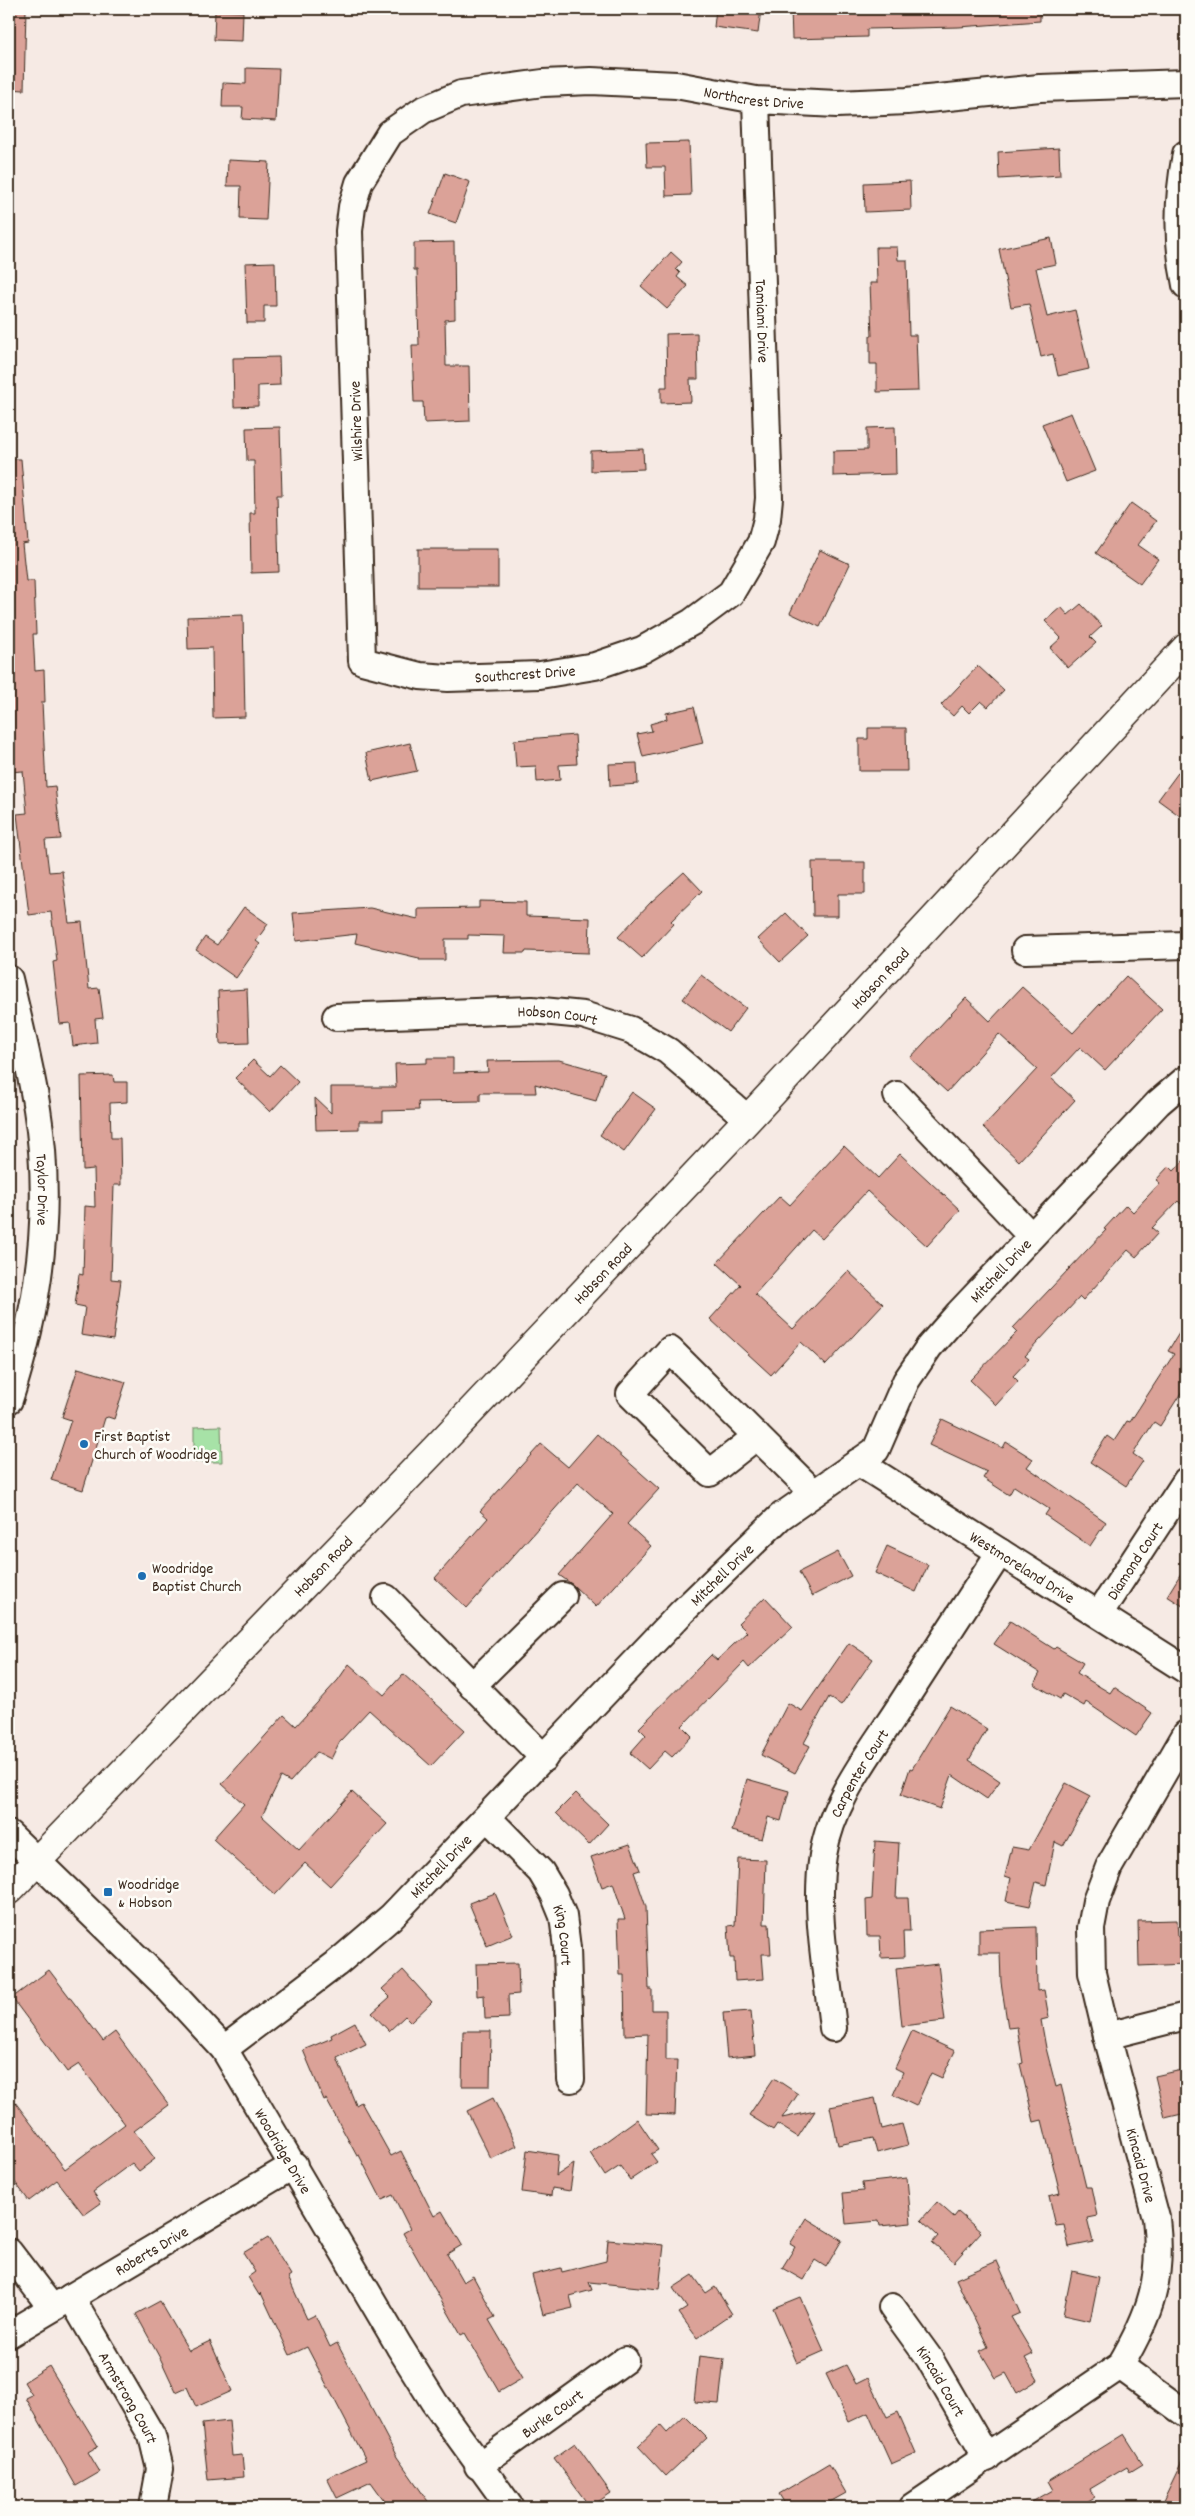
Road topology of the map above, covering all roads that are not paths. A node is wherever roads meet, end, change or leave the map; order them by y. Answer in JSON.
{"nodes":[{"id":1,"x":1186,"y":83,"type":"edge"},
{"id":2,"x":756,"y":100,"type":"junction"},
{"id":3,"x":1186,"y":154,"type":"edge"},
{"id":4,"x":360,"y":183,"type":"joint"},
{"id":5,"x":1186,"y":285,"type":"edge"},
{"id":6,"x":761,"y":542,"type":"joint"},
{"id":7,"x":1186,"y":648,"type":"edge"},
{"id":8,"x":362,"y":661,"type":"joint"},
{"id":9,"x":1186,"y":945,"type":"edge"},
{"id":10,"x":1025,"y":950,"type":"dead end"},
{"id":11,"x":9,"y":979,"type":"edge"},
{"id":12,"x":336,"y":1017,"type":"dead end"},
{"id":13,"x":1186,"y":1079,"type":"edge"},
{"id":14,"x":897,"y":1095,"type":"dead end"},
{"id":15,"x":748,"y":1119,"type":"junction"},
{"id":16,"x":1032,"y":1236,"type":"junction"},
{"id":17,"x":9,"y":1400,"type":"edge"},
{"id":18,"x":757,"y":1436,"type":"junction"},
{"id":19,"x":858,"y":1462,"type":"junction"},
{"id":20,"x":1186,"y":1481,"type":"edge"},
{"id":21,"x":814,"y":1493,"type":"junction"},
{"id":22,"x":1000,"y":1552,"type":"junction"},
{"id":23,"x":563,"y":1596,"type":"dead end"},
{"id":24,"x":386,"y":1598,"type":"dead end"},
{"id":25,"x":1099,"y":1614,"type":"junction"},
{"id":26,"x":1186,"y":1670,"type":"edge"},
{"id":27,"x":472,"y":1686,"type":"junction"},
{"id":28,"x":1186,"y":1734,"type":"edge"},
{"id":29,"x":544,"y":1758,"type":"junction"},
{"id":30,"x":488,"y":1817,"type":"junction"},
{"id":31,"x":9,"y":1834,"type":"edge"},
{"id":32,"x":37,"y":1863,"type":"junction"},
{"id":33,"x":9,"y":1890,"type":"edge"},
{"id":34,"x":1186,"y":2016,"type":"edge"},
{"id":35,"x":833,"y":2028,"type":"dead end"},
{"id":36,"x":1106,"y":2036,"type":"junction"},
{"id":37,"x":224,"y":2049,"type":"junction"},
{"id":38,"x":571,"y":2079,"type":"dead end"},
{"id":39,"x":294,"y":2165,"type":"junction"},
{"id":40,"x":9,"y":2252,"type":"edge"},
{"id":41,"x":61,"y":2303,"type":"junction"},
{"id":42,"x":892,"y":2307,"type":"dead end"},
{"id":43,"x":9,"y":2334,"type":"edge"},
{"id":44,"x":625,"y":2360,"type":"dead end"},
{"id":45,"x":1120,"y":2366,"type":"junction"},
{"id":46,"x":1186,"y":2414,"type":"edge"},
{"id":47,"x":987,"y":2458,"type":"junction"},
{"id":48,"x":478,"y":2466,"type":"junction"},
{"id":49,"x":154,"y":2507,"type":"edge"},
{"id":50,"x":510,"y":2507,"type":"edge"},
{"id":51,"x":913,"y":2507,"type":"edge"}],
"edges":[{"from":1,"to":2,"type":"street","name":"Northcrest Drive"},
{"from":2,"to":4,"type":"street","name":"Northcrest Drive"},
{"from":2,"to":6,"type":"street","name":"Tamiami Drive"},
{"from":3,"to":5,"type":"street"},
{"from":4,"to":8,"type":"street","name":"Wilshire Drive"},
{"from":6,"to":8,"type":"street","name":"Southcrest Drive"},
{"from":7,"to":15,"type":"main road","name":"Hobson Road"},
{"from":9,"to":10,"type":"street"},
{"from":11,"to":17,"type":"street","name":"Taylor Drive"},
{"from":12,"to":15,"type":"street","name":"Hobson Court"},
{"from":13,"to":16,"type":"street","name":"Mitchell Drive"},
{"from":14,"to":16,"type":"street"},
{"from":15,"to":32,"type":"main road","name":"Hobson Road"},
{"from":16,"to":19,"type":"street","name":"Mitchell Drive"},
{"from":18,"to":18,"type":"street"},
{"from":18,"to":21,"type":"street"},
{"from":19,"to":21,"type":"street","name":"Mitchell Drive"},
{"from":19,"to":22,"type":"street","name":"Westmoreland Drive"},
{"from":20,"to":25,"type":"street","name":"Diamond Court"},
{"from":21,"to":29,"type":"street","name":"Mitchell Drive"},
{"from":22,"to":25,"type":"street","name":"Westmoreland Drive"},
{"from":22,"to":35,"type":"street","name":"Carpenter Court"},
{"from":23,"to":27,"type":"street"},
{"from":24,"to":27,"type":"street"},
{"from":25,"to":26,"type":"street","name":"Westmoreland Drive"},
{"from":27,"to":29,"type":"street"},
{"from":28,"to":36,"type":"street","name":"Kincaid Drive"},
{"from":29,"to":30,"type":"street","name":"Mitchell Drive"},
{"from":30,"to":37,"type":"street","name":"Mitchell Drive"},
{"from":30,"to":38,"type":"street","name":"King Court"},
{"from":31,"to":32,"type":"street","name":"Woodridge Drive"},
{"from":32,"to":33,"type":"main road","name":"Hobson Road"},
{"from":32,"to":37,"type":"street","name":"Woodridge Drive"},
{"from":34,"to":36,"type":"street"},
{"from":36,"to":45,"type":"street","name":"Kincaid Drive"},
{"from":37,"to":39,"type":"street","name":"Woodridge Drive"},
{"from":39,"to":41,"type":"street","name":"Roberts Drive"},
{"from":39,"to":48,"type":"street","name":"Woodridge Drive"},
{"from":40,"to":41,"type":"street","name":"Armstrong Court"},
{"from":41,"to":43,"type":"street","name":"Roberts Drive"},
{"from":41,"to":49,"type":"street","name":"Armstrong Court"},
{"from":42,"to":47,"type":"street","name":"Kincaid Court"},
{"from":44,"to":48,"type":"street","name":"Burke Court"},
{"from":45,"to":46,"type":"street"},
{"from":45,"to":47,"type":"street","name":"Kincaid Drive"},
{"from":47,"to":51,"type":"street","name":"Kincaid Drive"},
{"from":48,"to":50,"type":"street","name":"Woodridge Drive"}]}
